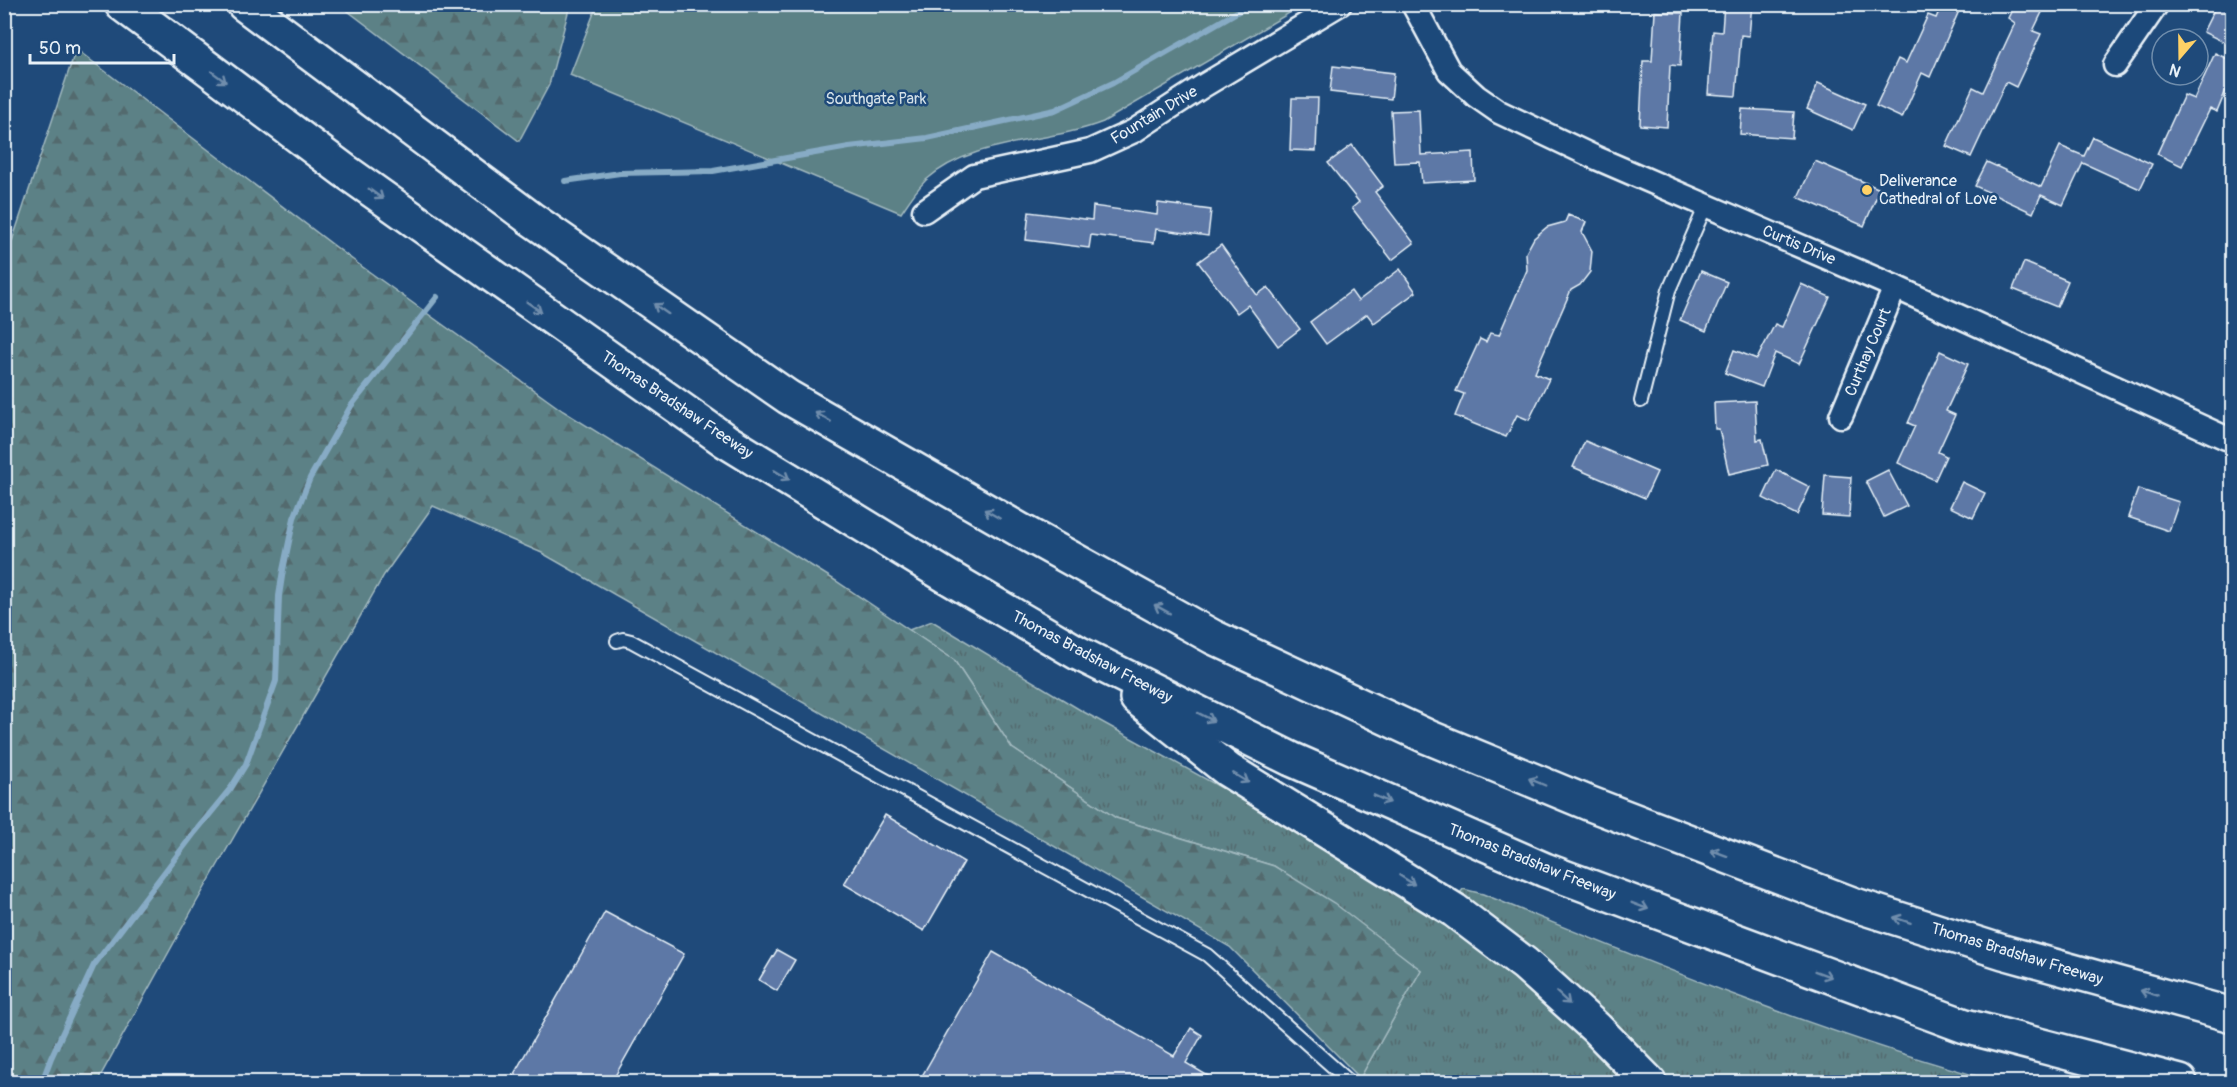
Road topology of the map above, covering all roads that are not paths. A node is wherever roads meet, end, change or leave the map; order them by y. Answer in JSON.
{"nodes":[{"id":1,"x":122,"y":4,"type":"edge"},
{"id":2,"x":244,"y":4,"type":"edge"},
{"id":3,"x":1340,"y":4,"type":"edge"},
{"id":4,"x":1413,"y":4,"type":"edge"},
{"id":5,"x":2157,"y":4,"type":"edge"},
{"id":6,"x":2115,"y":65,"type":"dead end"},
{"id":7,"x":1706,"y":205,"type":"junction"},
{"id":8,"x":924,"y":211,"type":"dead end"},
{"id":9,"x":1895,"y":287,"type":"junction"},
{"id":10,"x":1641,"y":401,"type":"dead end"},
{"id":11,"x":1841,"y":416,"type":"dead end"},
{"id":12,"x":2226,"y":438,"type":"dead end"},
{"id":13,"x":617,"y":641,"type":"dead end"},
{"id":14,"x":1078,"y":653,"type":"junction"},
{"id":15,"x":2223,"y":1012,"type":"edge"},
{"id":16,"x":1350,"y":1083,"type":"edge"},
{"id":17,"x":1649,"y":1083,"type":"edge"},
{"id":18,"x":2180,"y":1083,"type":"edge"}],
"edges":[{"from":1,"to":14,"type":"highway","name":"Thomas Bradshaw Freeway","one_way":true},
{"from":15,"to":2,"type":"highway","name":"Thomas Bradshaw Freeway","one_way":true},
{"from":3,"to":8,"type":"street","name":"Fountain Drive"},
{"from":4,"to":7,"type":"street","name":"Curtis Drive"},
{"from":5,"to":6,"type":"street"},
{"from":7,"to":9,"type":"street","name":"Curtis Drive"},
{"from":7,"to":10,"type":"lane"},
{"from":9,"to":11,"type":"street","name":"Curthay Court"},
{"from":9,"to":12,"type":"street","name":"Curtis Drive"},
{"from":13,"to":16,"type":"lane"},
{"from":14,"to":17,"type":"highway","one_way":true},
{"from":14,"to":18,"type":"highway","name":"Thomas Bradshaw Freeway","one_way":true}]}
